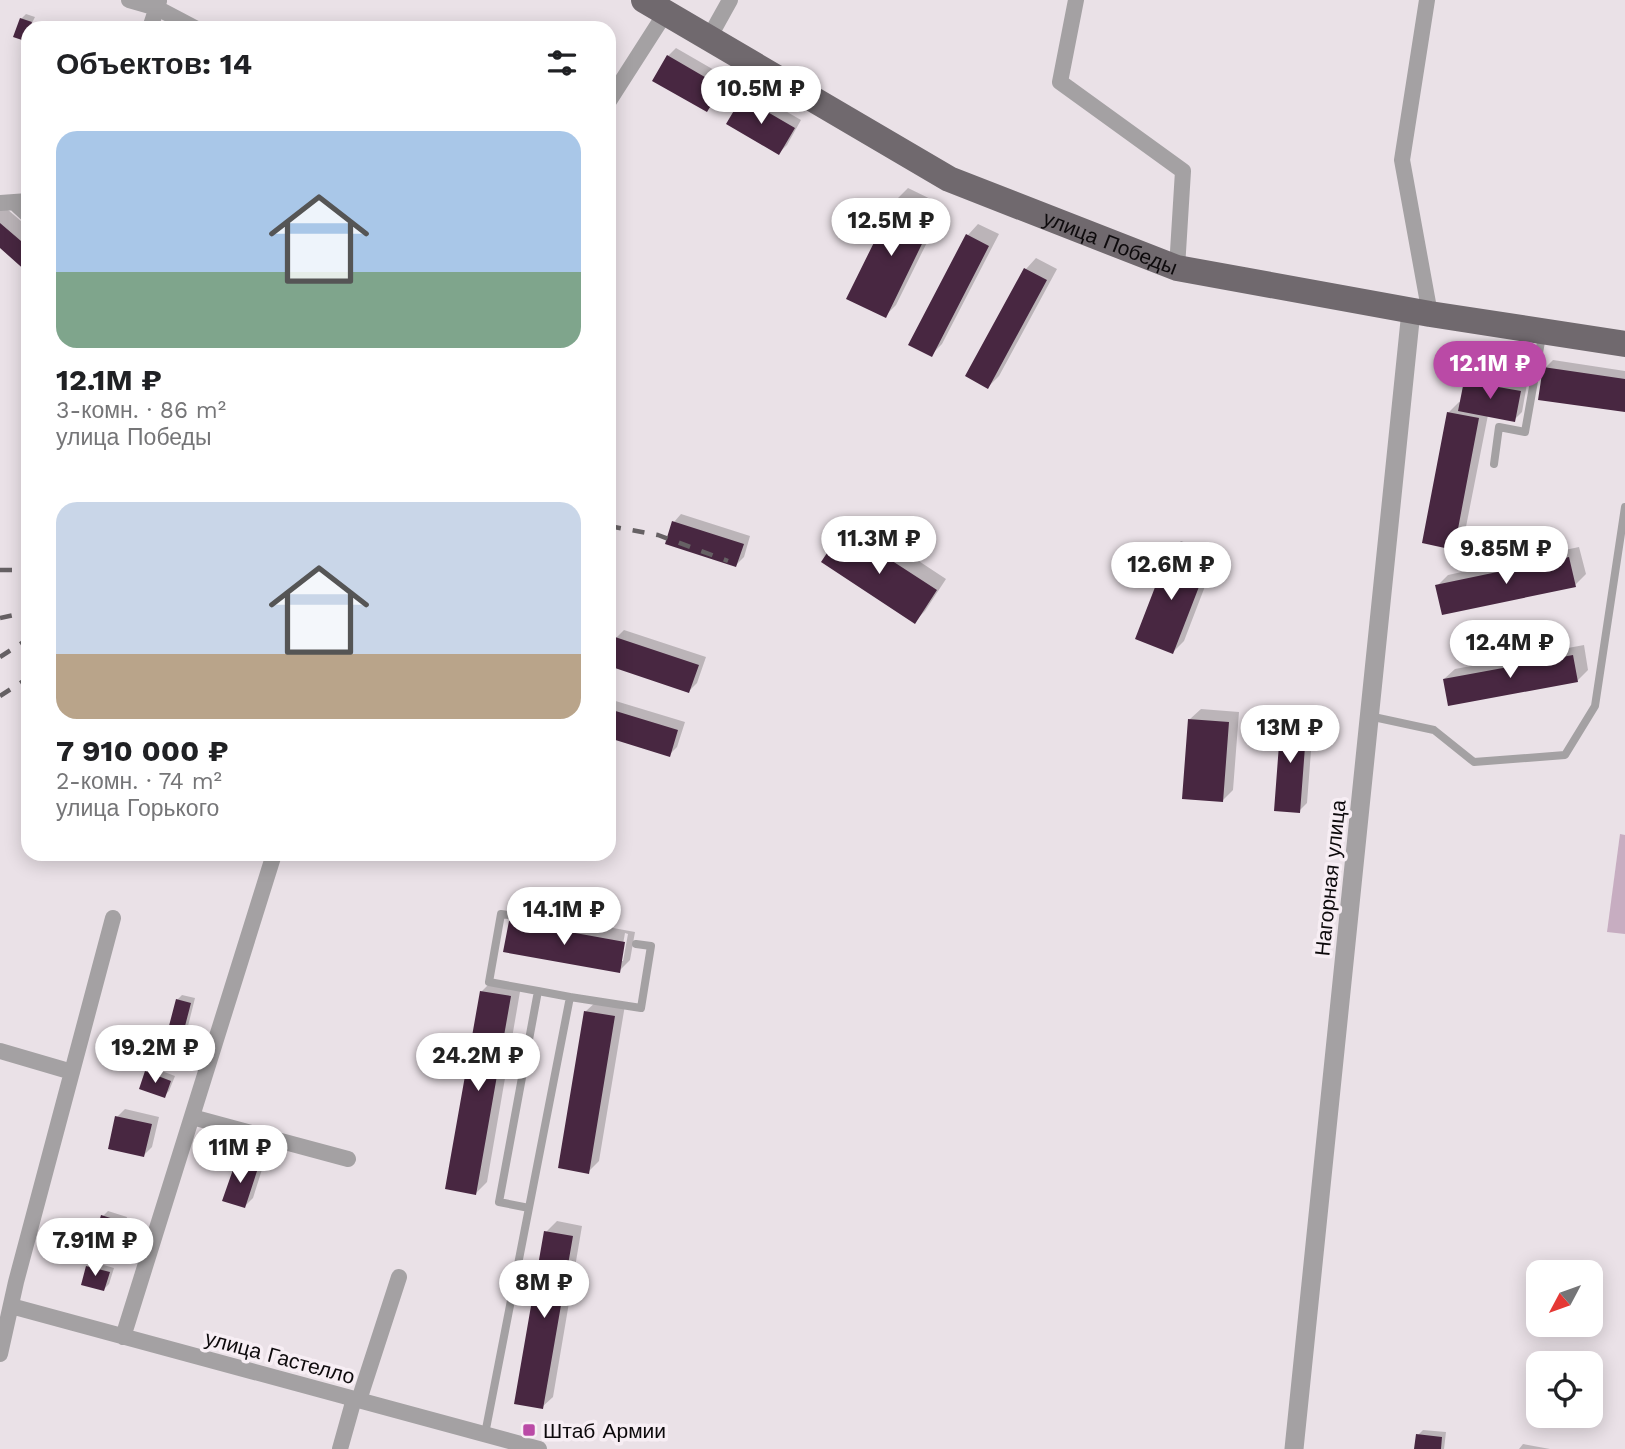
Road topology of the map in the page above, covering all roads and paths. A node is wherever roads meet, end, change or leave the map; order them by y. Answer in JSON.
{"nodes":[{"id":1,"x":129,"y":0,"type":"edge"},
{"id":2,"x":730,"y":0,"type":"edge"},
{"id":3,"x":1076,"y":0,"type":"edge"},
{"id":4,"x":1427,"y":0,"type":"edge"},
{"id":5,"x":158,"y":4,"type":"edge"},
{"id":6,"x":655,"y":6,"type":"edge"},
{"id":7,"x":152,"y":21,"type":"edge"},
{"id":8,"x":184,"y":21,"type":"edge"},
{"id":9,"x":710,"y":36,"type":"junction"},
{"id":10,"x":616,"y":87,"type":"edge"},
{"id":11,"x":1177,"y":268,"type":"junction"},
{"id":12,"x":1421,"y":313,"type":"junction"},
{"id":13,"x":1544,"y":330,"type":"junction"},
{"id":14,"x":1625,"y":344,"type":"edge"},
{"id":15,"x":1494,"y":464,"type":"dead end"},
{"id":16,"x":1625,"y":507,"type":"edge"},
{"id":17,"x":1369,"y":716,"type":"junction"},
{"id":18,"x":272,"y":861,"type":"edge"},
{"id":19,"x":523,"y":917,"type":"dead end"},
{"id":20,"x":113,"y":918,"type":"dead end"},
{"id":21,"x":636,"y":944,"type":"dead end"},
{"id":22,"x":538,"y":991,"type":"junction"},
{"id":23,"x":570,"y":997,"type":"junction"},
{"id":24,"x":0,"y":1051,"type":"edge"},
{"id":25,"x":72,"y":1072,"type":"junction"},
{"id":26,"x":192,"y":1117,"type":"junction"},
{"id":27,"x":348,"y":1159,"type":"dead end"},
{"id":28,"x":529,"y":1208,"type":"junction"},
{"id":29,"x":399,"y":1277,"type":"dead end"},
{"id":30,"x":8,"y":1280,"type":"edge"},
{"id":31,"x":11,"y":1306,"type":"junction"},
{"id":32,"x":123,"y":1336,"type":"junction"},
{"id":33,"x":0,"y":1354,"type":"edge"},
{"id":34,"x":356,"y":1400,"type":"junction"},
{"id":35,"x":485,"y":1434,"type":"junction"},
{"id":36,"x":341,"y":1449,"type":"edge"},
{"id":37,"x":539,"y":1449,"type":"edge"},
{"id":38,"x":1294,"y":1449,"type":"edge"}],
"edges":[{"from":1,"to":5,"type":"street"},
{"from":2,"to":9,"type":"street"},
{"from":3,"to":11,"type":"street"},
{"from":4,"to":12,"type":"street","name":"Нагорная улица"},
{"from":5,"to":7,"type":"street"},
{"from":5,"to":8,"type":"street"},
{"from":6,"to":9,"type":"main road","name":"улица Победы"},
{"from":6,"to":10,"type":"street"},
{"from":9,"to":11,"type":"main road","name":"улица Победы"},
{"from":11,"to":12,"type":"main road","name":"улица Победы"},
{"from":12,"to":13,"type":"main road","name":"улица Победы"},
{"from":12,"to":17,"type":"street","name":"Нагорная улица"},
{"from":13,"to":14,"type":"main road","name":"улица Победы"},
{"from":13,"to":15,"type":"lane"},
{"from":16,"to":17,"type":"lane"},
{"from":17,"to":38,"type":"street","name":"Нагорная улица"},
{"from":18,"to":26,"type":"street"},
{"from":19,"to":22,"type":"lane"},
{"from":20,"to":25,"type":"street"},
{"from":21,"to":23,"type":"lane"},
{"from":22,"to":23,"type":"lane"},
{"from":22,"to":28,"type":"lane"},
{"from":23,"to":28,"type":"lane"},
{"from":24,"to":25,"type":"street"},
{"from":25,"to":30,"type":"street"},
{"from":26,"to":27,"type":"street"},
{"from":26,"to":32,"type":"street"},
{"from":28,"to":35,"type":"lane"},
{"from":29,"to":34,"type":"street"},
{"from":30,"to":31,"type":"street"},
{"from":31,"to":32,"type":"street","name":"улица Гастелло"},
{"from":31,"to":33,"type":"street"},
{"from":32,"to":34,"type":"street","name":"улица Гастелло"},
{"from":34,"to":35,"type":"street","name":"улица Гастелло"},
{"from":34,"to":36,"type":"street"},
{"from":35,"to":37,"type":"street","name":"улица Гастелло"}]}
